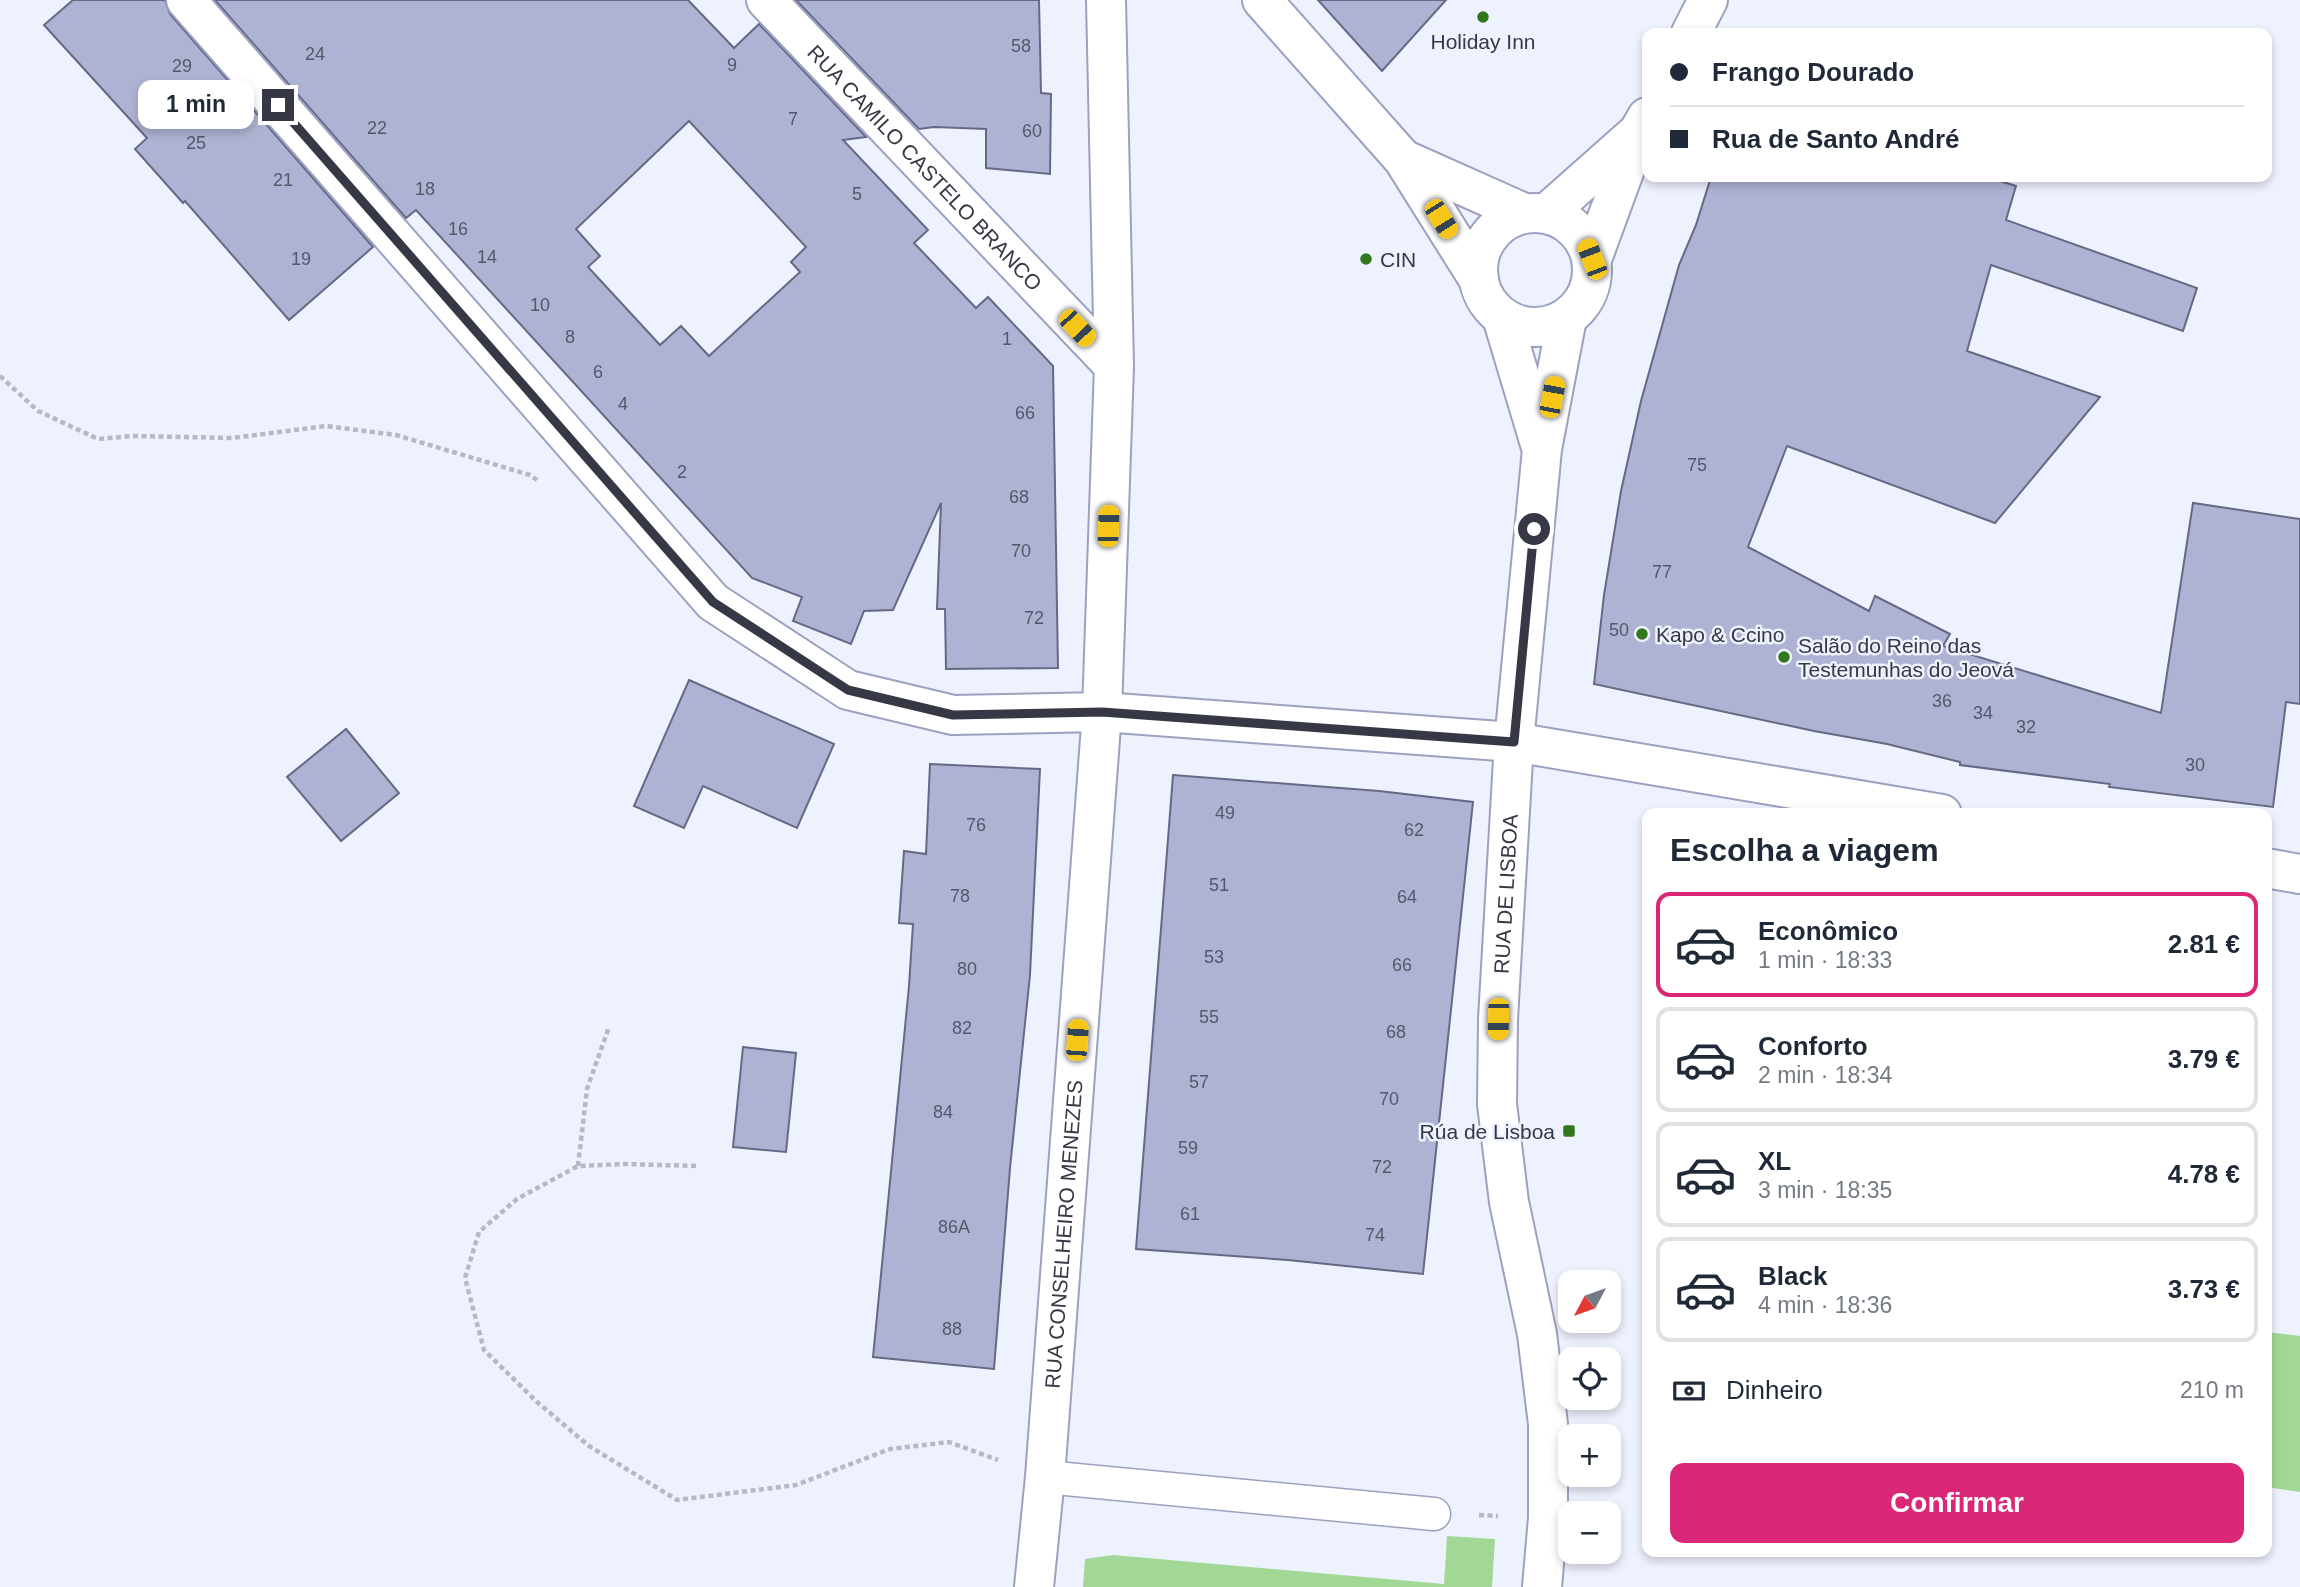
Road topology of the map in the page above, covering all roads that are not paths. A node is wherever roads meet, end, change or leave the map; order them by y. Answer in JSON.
{"nodes":[{"id":1,"x":186,"y":0,"type":"edge"},
{"id":2,"x":766,"y":0,"type":"edge"},
{"id":3,"x":1106,"y":0,"type":"edge"},
{"id":4,"x":1262,"y":0,"type":"edge"},
{"id":5,"x":1708,"y":0,"type":"edge"},
{"id":6,"x":1693,"y":28,"type":"edge"},
{"id":7,"x":1642,"y":125,"type":"edge"},
{"id":8,"x":1642,"y":127,"type":"edge"},
{"id":9,"x":1403,"y":159,"type":"junction"},
{"id":10,"x":1536,"y":213,"type":"junction"},
{"id":11,"x":1592,"y":259,"type":"junction"},
{"id":12,"x":1479,"y":280,"type":"junction"},
{"id":13,"x":1502,"y":317,"type":"junction"},
{"id":14,"x":1567,"y":318,"type":"junction"},
{"id":15,"x":1114,"y":366,"type":"junction"},
{"id":16,"x":1542,"y":449,"type":"junction"},
{"id":17,"x":1102,"y":712,"type":"junction"},
{"id":18,"x":1514,"y":742,"type":"junction"},
{"id":19,"x":1906,"y":808,"type":"edge"},
{"id":20,"x":2272,"y":869,"type":"edge"},
{"id":21,"x":2300,"y":874,"type":"edge"},
{"id":22,"x":1045,"y":1477,"type":"junction"},
{"id":23,"x":1434,"y":1514,"type":"road end"},
{"id":24,"x":1034,"y":1587,"type":"edge"},
{"id":25,"x":1542,"y":1587,"type":"edge"}],
"edges":[{"from":1,"to":17,"type":"street"},
{"from":2,"to":15,"type":"street","name":"RUA CAMILO CASTELO BRANCO"},
{"from":3,"to":15,"type":"street","name":"RUA CONSELHEIRO MENEZES"},
{"from":4,"to":9,"type":"street"},
{"from":5,"to":6,"type":"street"},
{"from":7,"to":10,"type":"street"},
{"from":8,"to":11,"type":"street"},
{"from":9,"to":10,"type":"street"},
{"from":9,"to":12,"type":"street"},
{"from":10,"to":11,"type":"street"},
{"from":10,"to":12,"type":"street"},
{"from":11,"to":14,"type":"street"},
{"from":12,"to":13,"type":"street"},
{"from":13,"to":14,"type":"street"},
{"from":13,"to":16,"type":"street","name":"RUA DE LISBOA"},
{"from":14,"to":16,"type":"street","name":"RUA DE LISBOA"},
{"from":15,"to":17,"type":"street","name":"RUA CONSELHEIRO MENEZES"},
{"from":16,"to":18,"type":"street","name":"RUA DE LISBOA"},
{"from":17,"to":18,"type":"street"},
{"from":17,"to":22,"type":"street","name":"RUA CONSELHEIRO MENEZES"},
{"from":18,"to":19,"type":"street"},
{"from":18,"to":25,"type":"street","name":"RUA DE LISBOA"},
{"from":20,"to":21,"type":"street"},
{"from":22,"to":23,"type":"lane"},
{"from":22,"to":24,"type":"street","name":"RUA CONSELHEIRO MENEZES"}]}
